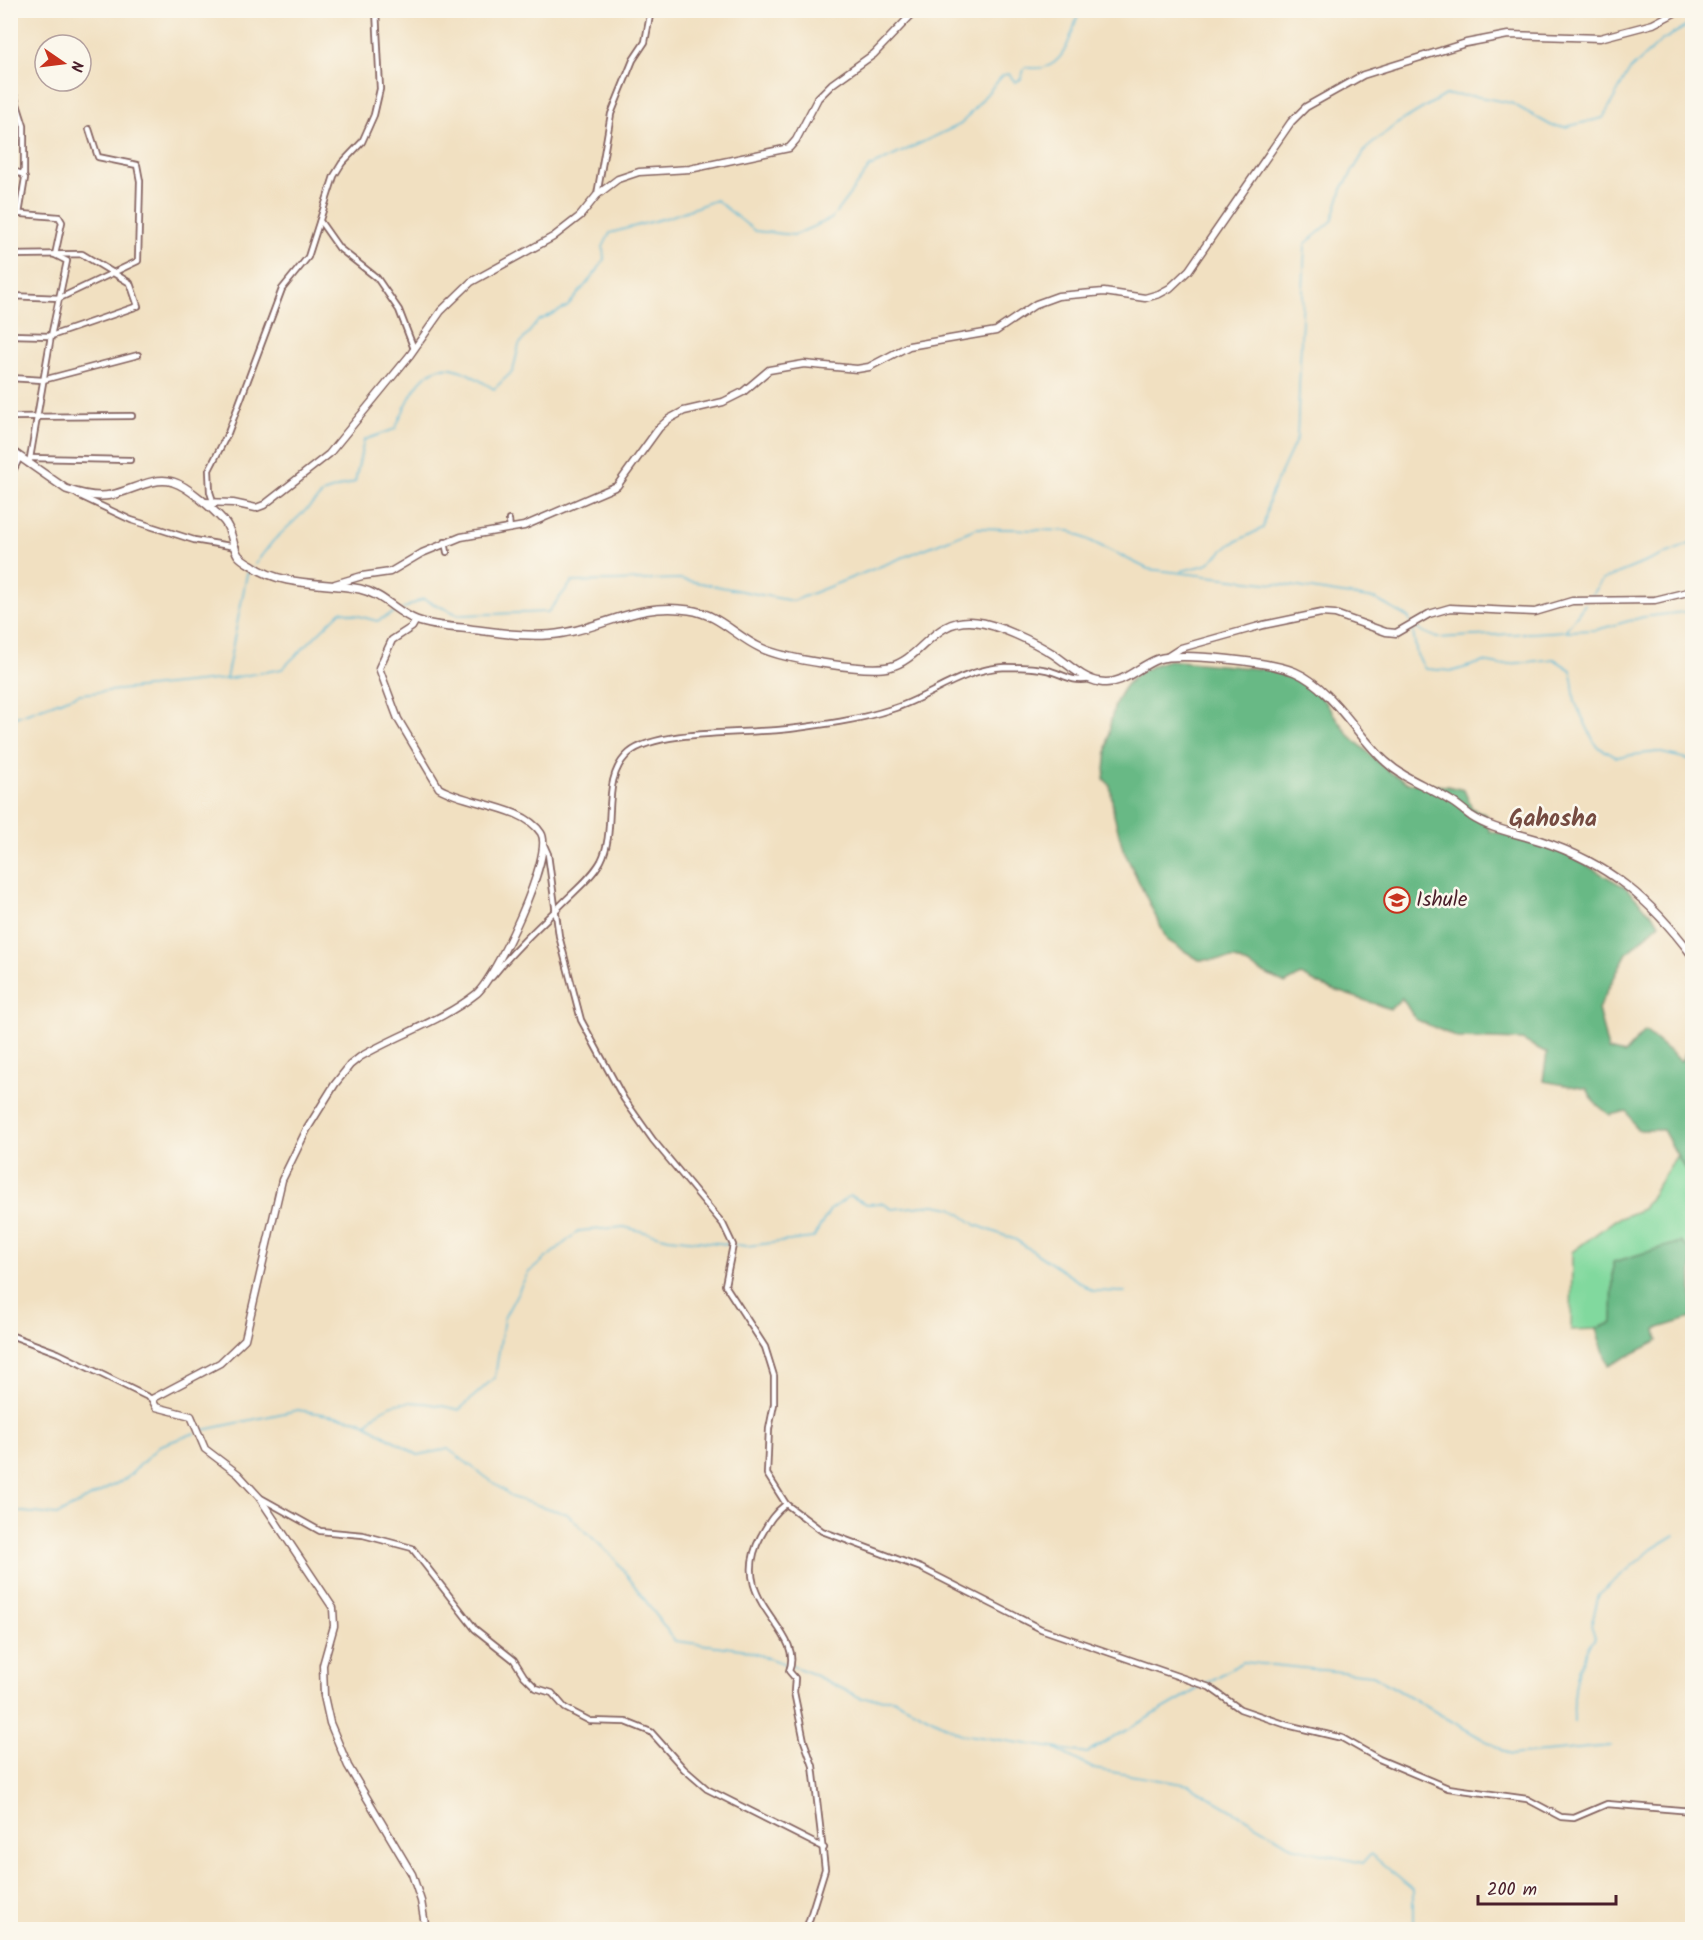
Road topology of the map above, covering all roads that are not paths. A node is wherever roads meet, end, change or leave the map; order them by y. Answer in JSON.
{"nodes":[{"id":1,"x":376,"y":10,"type":"edge"},
{"id":2,"x":651,"y":10,"type":"edge"},
{"id":3,"x":916,"y":10,"type":"edge"},
{"id":4,"x":1680,"y":10,"type":"edge"},
{"id":5,"x":10,"y":82,"type":"edge"},
{"id":6,"x":89,"y":129,"type":"dead end"},
{"id":7,"x":616,"y":136,"type":"dead end"},
{"id":8,"x":608,"y":137,"type":"junction"},
{"id":9,"x":10,"y":170,"type":"edge"},
{"id":10,"x":24,"y":175,"type":"junction"},
{"id":11,"x":597,"y":195,"type":"junction"},
{"id":12,"x":10,"y":213,"type":"edge"},
{"id":13,"x":19,"y":214,"type":"junction"},
{"id":14,"x":320,"y":221,"type":"junction"},
{"id":15,"x":10,"y":255,"type":"edge"},
{"id":16,"x":55,"y":255,"type":"junction"},
{"id":17,"x":114,"y":272,"type":"junction"},
{"id":18,"x":10,"y":296,"type":"edge"},
{"id":19,"x":60,"y":298,"type":"junction"},
{"id":20,"x":10,"y":335,"type":"edge"},
{"id":21,"x":51,"y":336,"type":"junction"},
{"id":22,"x":414,"y":349,"type":"junction"},
{"id":23,"x":138,"y":355,"type":"dead end"},
{"id":24,"x":10,"y":378,"type":"edge"},
{"id":25,"x":43,"y":380,"type":"junction"},
{"id":26,"x":36,"y":416,"type":"junction"},
{"id":27,"x":132,"y":416,"type":"dead end"},
{"id":28,"x":10,"y":417,"type":"edge"},
{"id":29,"x":10,"y":450,"type":"edge"},
{"id":30,"x":20,"y":457,"type":"junction"},
{"id":31,"x":129,"y":460,"type":"dead end"},
{"id":32,"x":30,"y":461,"type":"junction"},
{"id":33,"x":10,"y":477,"type":"edge"},
{"id":34,"x":75,"y":492,"type":"junction"},
{"id":35,"x":202,"y":502,"type":"junction"},
{"id":36,"x":214,"y":504,"type":"junction"},
{"id":37,"x":509,"y":520,"type":"dead end"},
{"id":38,"x":510,"y":529,"type":"junction"},
{"id":39,"x":445,"y":542,"type":"junction"},
{"id":40,"x":236,"y":547,"type":"junction"},
{"id":41,"x":447,"y":552,"type":"dead end"},
{"id":42,"x":335,"y":584,"type":"junction"},
{"id":43,"x":1692,"y":591,"type":"edge"},
{"id":44,"x":416,"y":620,"type":"junction"},
{"id":45,"x":1166,"y":657,"type":"junction"},
{"id":46,"x":1090,"y":679,"type":"junction"},
{"id":47,"x":544,"y":845,"type":"junction"},
{"id":48,"x":556,"y":909,"type":"junction"},
{"id":49,"x":1692,"y":955,"type":"edge"},
{"id":50,"x":486,"y":984,"type":"junction"},
{"id":51,"x":10,"y":1335,"type":"edge"},
{"id":52,"x":152,"y":1399,"type":"junction"},
{"id":53,"x":259,"y":1497,"type":"junction"},
{"id":54,"x":786,"y":1504,"type":"junction"},
{"id":55,"x":1354,"y":1743,"type":"junction"},
{"id":56,"x":1353,"y":1750,"type":"dead end"},
{"id":57,"x":1692,"y":1811,"type":"edge"},
{"id":58,"x":824,"y":1848,"type":"junction"},
{"id":59,"x":426,"y":1929,"type":"edge"},
{"id":60,"x":806,"y":1929,"type":"edge"}],
"edges":[{"from":1,"to":14,"type":"street"},
{"from":2,"to":8,"type":"street"},
{"from":3,"to":11,"type":"street"},
{"from":4,"to":38,"type":"street"},
{"from":5,"to":10,"type":"street"},
{"from":6,"to":17,"type":"street"},
{"from":7,"to":8,"type":"street"},
{"from":8,"to":11,"type":"street"},
{"from":9,"to":10,"type":"street"},
{"from":10,"to":13,"type":"street"},
{"from":11,"to":22,"type":"street"},
{"from":12,"to":13,"type":"street"},
{"from":13,"to":16,"type":"street"},
{"from":14,"to":22,"type":"street"},
{"from":14,"to":36,"type":"street"},
{"from":15,"to":16,"type":"street"},
{"from":16,"to":17,"type":"street"},
{"from":16,"to":19,"type":"street"},
{"from":17,"to":19,"type":"street"},
{"from":17,"to":21,"type":"street"},
{"from":18,"to":19,"type":"street"},
{"from":19,"to":21,"type":"street"},
{"from":20,"to":21,"type":"street"},
{"from":21,"to":25,"type":"street"},
{"from":22,"to":36,"type":"street"},
{"from":23,"to":25,"type":"street"},
{"from":24,"to":25,"type":"street"},
{"from":25,"to":26,"type":"street"},
{"from":26,"to":27,"type":"street"},
{"from":26,"to":28,"type":"street"},
{"from":26,"to":32,"type":"street"},
{"from":29,"to":30,"type":"main road"},
{"from":30,"to":32,"type":"main road"},
{"from":30,"to":33,"type":"street"},
{"from":31,"to":32,"type":"street"},
{"from":32,"to":34,"type":"main road"},
{"from":34,"to":35,"type":"main road"},
{"from":34,"to":40,"type":"street"},
{"from":35,"to":36,"type":"street"},
{"from":35,"to":40,"type":"main road"},
{"from":37,"to":38,"type":"street"},
{"from":38,"to":39,"type":"street"},
{"from":39,"to":41,"type":"street"},
{"from":39,"to":42,"type":"street"},
{"from":40,"to":42,"type":"main road"},
{"from":42,"to":44,"type":"main road"},
{"from":43,"to":45,"type":"street"},
{"from":44,"to":46,"type":"main road"},
{"from":44,"to":47,"type":"street"},
{"from":45,"to":46,"type":"main road"},
{"from":45,"to":49,"type":"main road"},
{"from":46,"to":48,"type":"street"},
{"from":47,"to":48,"type":"street"},
{"from":47,"to":50,"type":"street"},
{"from":48,"to":50,"type":"street"},
{"from":48,"to":54,"type":"street"},
{"from":50,"to":52,"type":"street"},
{"from":51,"to":52,"type":"street"},
{"from":52,"to":53,"type":"street"},
{"from":53,"to":58,"type":"street"},
{"from":53,"to":59,"type":"street"},
{"from":54,"to":55,"type":"street"},
{"from":54,"to":58,"type":"street"},
{"from":55,"to":56,"type":"street"},
{"from":55,"to":57,"type":"street"},
{"from":58,"to":60,"type":"street"}]}
